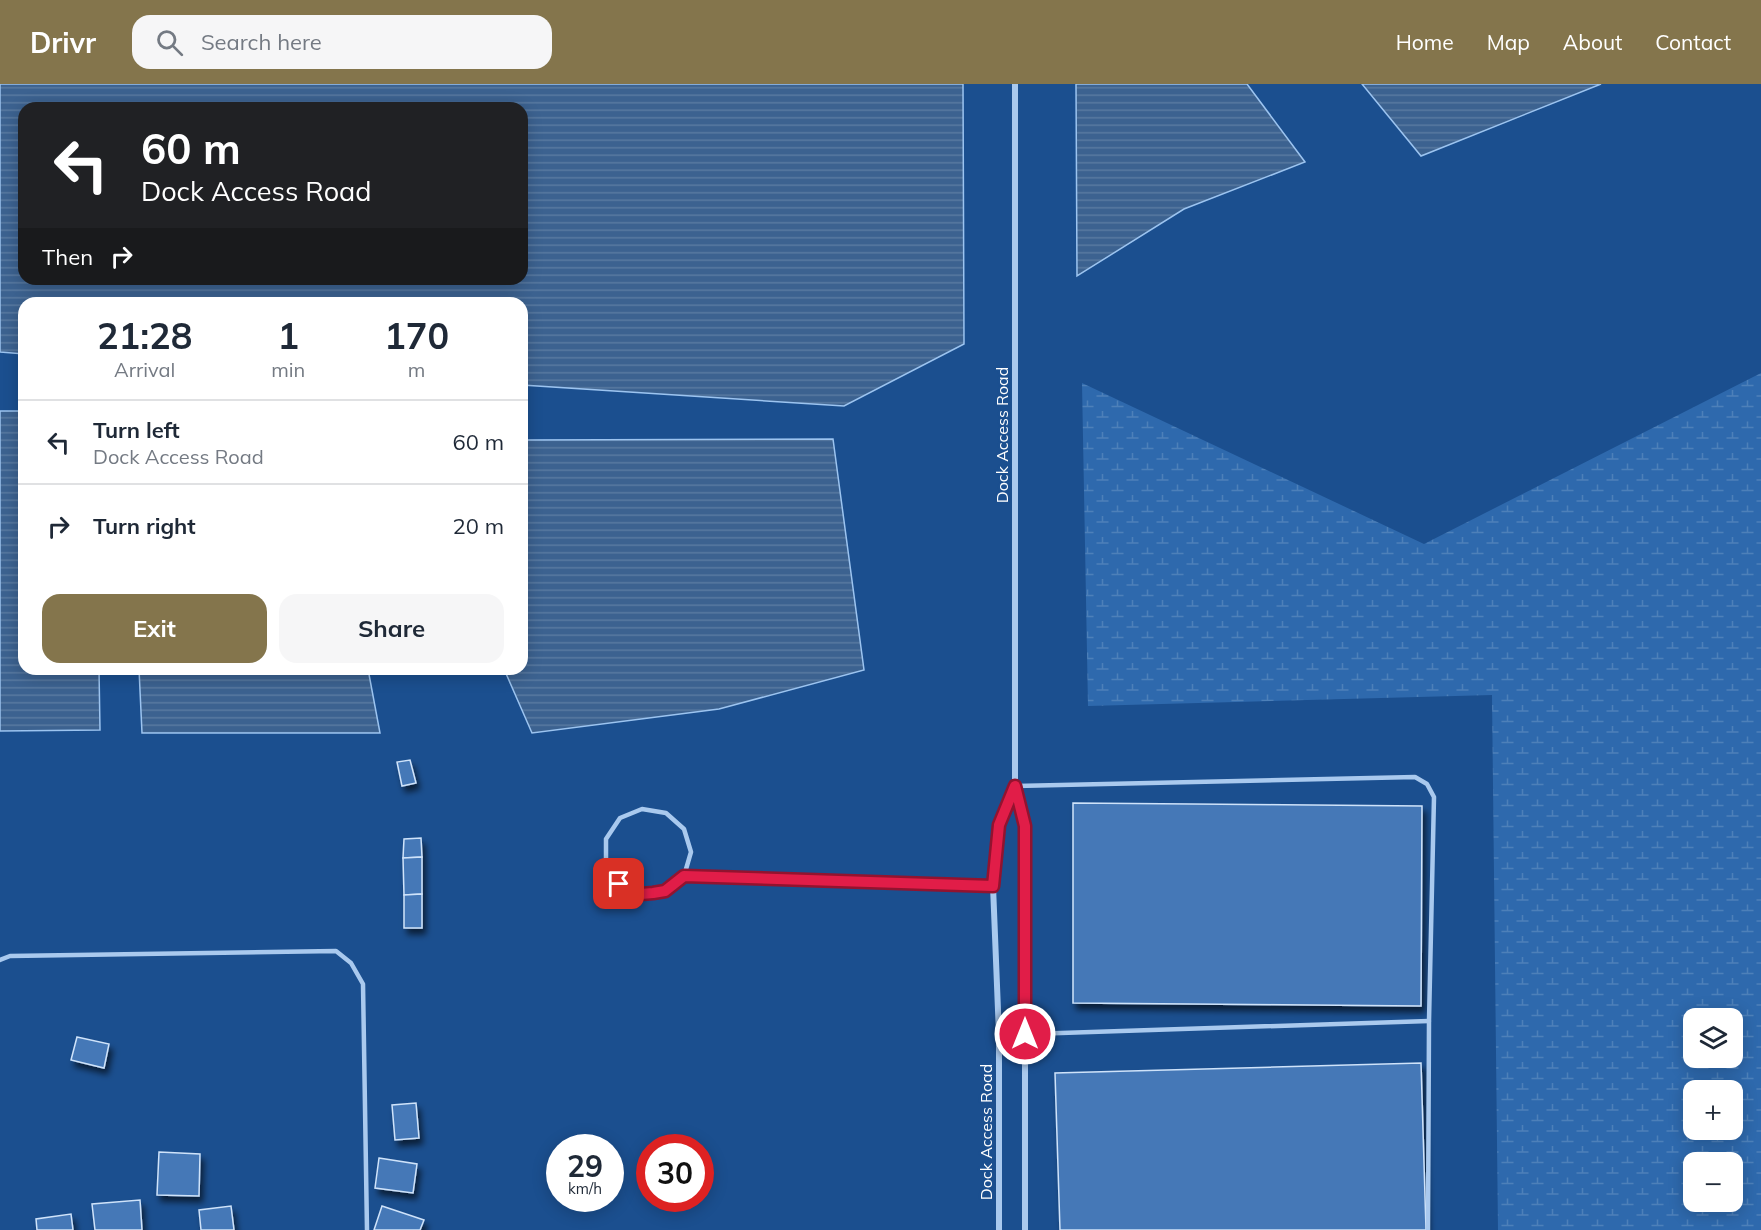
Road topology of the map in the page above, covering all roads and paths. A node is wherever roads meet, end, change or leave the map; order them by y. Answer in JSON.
{"nodes":[{"id":1,"x":1015,"y":84,"type":"edge"},
{"id":2,"x":1015,"y":786,"type":"junction"},
{"id":3,"x":684,"y":876,"type":"junction"},
{"id":4,"x":993,"y":886,"type":"junction"},
{"id":5,"x":0,"y":960,"type":"edge"},
{"id":6,"x":1429,"y":1021,"type":"junction"},
{"id":7,"x":1025,"y":1034,"type":"junction"},
{"id":8,"x":999,"y":1035,"type":"junction"},
{"id":9,"x":367,"y":1230,"type":"edge"},
{"id":10,"x":999,"y":1230,"type":"edge"},
{"id":11,"x":1025,"y":1230,"type":"edge"},
{"id":12,"x":1428,"y":1230,"type":"edge"}],
"edges":[{"from":1,"to":2,"type":"street","name":"Dock Access Road"},
{"from":2,"to":4,"type":"street","name":"Dock Access Road"},
{"from":2,"to":6,"type":"lane"},
{"from":2,"to":7,"type":"street","name":"Dock Access Road"},
{"from":3,"to":3,"type":"lane"},
{"from":3,"to":4,"type":"lane"},
{"from":4,"to":8,"type":"street","name":"Dock Access Road"},
{"from":5,"to":9,"type":"lane"},
{"from":6,"to":7,"type":"lane"},
{"from":6,"to":12,"type":"lane"},
{"from":7,"to":8,"type":"lane"},
{"from":7,"to":11,"type":"street","name":"Dock Access Road"},
{"from":8,"to":10,"type":"street","name":"Dock Access Road"}]}
